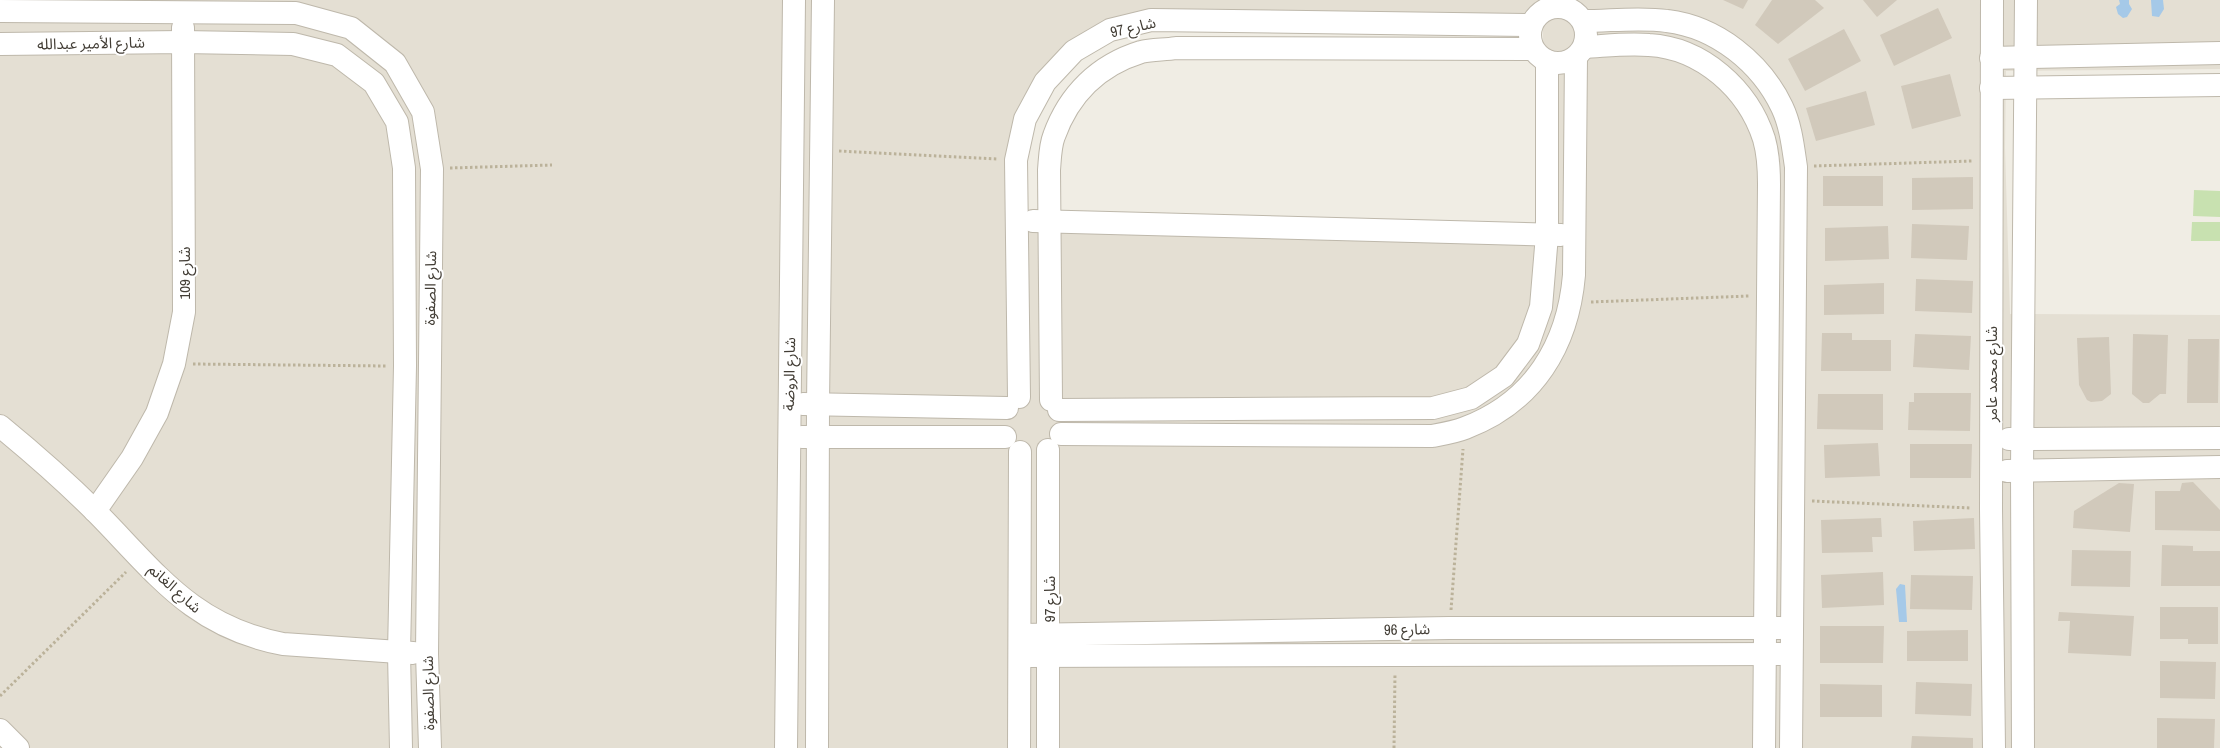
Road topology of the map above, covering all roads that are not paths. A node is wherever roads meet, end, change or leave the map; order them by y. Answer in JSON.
{"nodes":[{"id":1,"x":794,"y":0,"type":"edge"},
{"id":2,"x":823,"y":0,"type":"edge"},
{"id":3,"x":1992,"y":0,"type":"edge"},
{"id":4,"x":2026,"y":0,"type":"edge"},
{"id":5,"x":0,"y":10,"type":"edge"},
{"id":6,"x":1575,"y":10,"type":"edge"},
{"id":7,"x":183,"y":12,"type":"junction"},
{"id":8,"x":1539,"y":12,"type":"edge"},
{"id":9,"x":183,"y":42,"type":"junction"},
{"id":10,"x":0,"y":44,"type":"edge"},
{"id":11,"x":1580,"y":52,"type":"junction"},
{"id":12,"x":2220,"y":53,"type":"edge"},
{"id":13,"x":1540,"y":55,"type":"junction"},
{"id":14,"x":1991,"y":58,"type":"junction"},
{"id":15,"x":2026,"y":58,"type":"junction"},
{"id":16,"x":2220,"y":85,"type":"edge"},
{"id":17,"x":2026,"y":86,"type":"junction"},
{"id":18,"x":1991,"y":88,"type":"junction"},
{"id":19,"x":1017,"y":220,"type":"junction"},
{"id":20,"x":1048,"y":221,"type":"junction"},
{"id":21,"x":1547,"y":235,"type":"junction"},
{"id":22,"x":1575,"y":236,"type":"junction"},
{"id":23,"x":1013,"y":403,"type":"junction"},
{"id":24,"x":789,"y":404,"type":"junction"},
{"id":25,"x":818,"y":404,"type":"junction"},
{"id":26,"x":1055,"y":405,"type":"junction"},
{"id":27,"x":0,"y":426,"type":"edge"},
{"id":28,"x":788,"y":438,"type":"junction"},
{"id":29,"x":818,"y":438,"type":"junction"},
{"id":30,"x":2022,"y":438,"type":"junction"},
{"id":31,"x":2220,"y":438,"type":"edge"},
{"id":32,"x":1991,"y":440,"type":"junction"},
{"id":33,"x":1054,"y":442,"type":"junction"},
{"id":34,"x":1013,"y":445,"type":"junction"},
{"id":35,"x":2220,"y":467,"type":"edge"},
{"id":36,"x":2022,"y":470,"type":"junction"},
{"id":37,"x":1991,"y":471,"type":"junction"},
{"id":38,"x":95,"y":511,"type":"junction"},
{"id":39,"x":1766,"y":628,"type":"junction"},
{"id":40,"x":1793,"y":628,"type":"junction"},
{"id":41,"x":1021,"y":645,"type":"junction"},
{"id":42,"x":1049,"y":645,"type":"junction"},
{"id":43,"x":400,"y":653,"type":"junction"},
{"id":44,"x":427,"y":654,"type":"junction"},
{"id":45,"x":1766,"y":654,"type":"junction"},
{"id":46,"x":1793,"y":654,"type":"junction"},
{"id":47,"x":0,"y":730,"type":"edge"},
{"id":48,"x":18,"y":748,"type":"edge"},
{"id":49,"x":402,"y":748,"type":"edge"},
{"id":50,"x":430,"y":748,"type":"edge"},
{"id":51,"x":786,"y":748,"type":"edge"},
{"id":52,"x":817,"y":748,"type":"edge"},
{"id":53,"x":1019,"y":748,"type":"edge"},
{"id":54,"x":1048,"y":748,"type":"edge"},
{"id":55,"x":1764,"y":748,"type":"edge"},
{"id":56,"x":1791,"y":748,"type":"edge"},
{"id":57,"x":1994,"y":748,"type":"edge"},
{"id":58,"x":2023,"y":748,"type":"edge"}],
"edges":[{"from":1,"to":24,"type":"street","name":"شارع الروضة"},
{"from":2,"to":25,"type":"street","name":"شارع الروضة"},
{"from":3,"to":14,"type":"street","name":"شارع محمد عامر"},
{"from":4,"to":15,"type":"street"},
{"from":5,"to":7,"type":"street","name":"شارع الأمير عبدالله"},
{"from":6,"to":8,"type":"street"},
{"from":6,"to":11,"type":"street"},
{"from":6,"to":40,"type":"street"},
{"from":7,"to":9,"type":"street","name":"شارع 109"},
{"from":7,"to":44,"type":"street","name":"شارع الصفوة"},
{"from":8,"to":13,"type":"street"},
{"from":8,"to":19,"type":"street","name":"شارع 97"},
{"from":9,"to":10,"type":"street","name":"شارع الأمير عبدالله"},
{"from":9,"to":38,"type":"street","name":"شارع 109"},
{"from":9,"to":43,"type":"street","name":"شارع الصفوة"},
{"from":11,"to":13,"type":"street"},
{"from":11,"to":22,"type":"street"},
{"from":11,"to":39,"type":"street"},
{"from":12,"to":15,"type":"street"},
{"from":13,"to":20,"type":"street","name":"شارع 97"},
{"from":13,"to":21,"type":"street"},
{"from":14,"to":15,"type":"street"},
{"from":14,"to":18,"type":"street","name":"شارع محمد عامر"},
{"from":15,"to":17,"type":"street"},
{"from":16,"to":17,"type":"street"},
{"from":17,"to":18,"type":"street"},
{"from":17,"to":30,"type":"street"},
{"from":18,"to":32,"type":"street","name":"شارع محمد عامر"},
{"from":19,"to":20,"type":"street"},
{"from":19,"to":23,"type":"street","name":"شارع 97"},
{"from":20,"to":21,"type":"street"},
{"from":20,"to":26,"type":"street","name":"شارع 97"},
{"from":21,"to":22,"type":"street"},
{"from":21,"to":26,"type":"street"},
{"from":22,"to":33,"type":"street"},
{"from":23,"to":25,"type":"street"},
{"from":23,"to":26,"type":"street"},
{"from":23,"to":34,"type":"street"},
{"from":24,"to":25,"type":"street"},
{"from":24,"to":28,"type":"street","name":"شارع الروضة"},
{"from":25,"to":29,"type":"street","name":"شارع الروضة"},
{"from":26,"to":33,"type":"street"},
{"from":27,"to":38,"type":"street","name":"شارع الغانم"},
{"from":28,"to":29,"type":"street"},
{"from":28,"to":51,"type":"street","name":"شارع الروضة"},
{"from":29,"to":34,"type":"street"},
{"from":29,"to":52,"type":"street","name":"شارع الروضة"},
{"from":30,"to":31,"type":"street"},
{"from":30,"to":32,"type":"street"},
{"from":30,"to":36,"type":"street"},
{"from":32,"to":37,"type":"street","name":"شارع محمد عامر"},
{"from":33,"to":34,"type":"street"},
{"from":33,"to":42,"type":"street","name":"شارع 97"},
{"from":34,"to":41,"type":"street","name":"شارع 97"},
{"from":35,"to":36,"type":"street"},
{"from":36,"to":37,"type":"street"},
{"from":36,"to":58,"type":"street"},
{"from":37,"to":57,"type":"street","name":"شارع محمد عامر"},
{"from":38,"to":43,"type":"street","name":"شارع الغانم"},
{"from":39,"to":40,"type":"street","name":"شارع 96"},
{"from":39,"to":42,"type":"street","name":"شارع 96"},
{"from":39,"to":45,"type":"street"},
{"from":40,"to":46,"type":"street"},
{"from":41,"to":42,"type":"street","name":"شارع 96"},
{"from":41,"to":53,"type":"street","name":"شارع 97"},
{"from":42,"to":45,"type":"street","name":"شارع 96"},
{"from":42,"to":54,"type":"street","name":"شارع 97"},
{"from":43,"to":44,"type":"street","name":"شارع الغانم"},
{"from":43,"to":49,"type":"street","name":"شارع الصفوة"},
{"from":44,"to":50,"type":"street","name":"شارع الصفوة"},
{"from":45,"to":46,"type":"street","name":"شارع 96"},
{"from":45,"to":55,"type":"street"},
{"from":46,"to":56,"type":"street"},
{"from":47,"to":48,"type":"street"}]}
